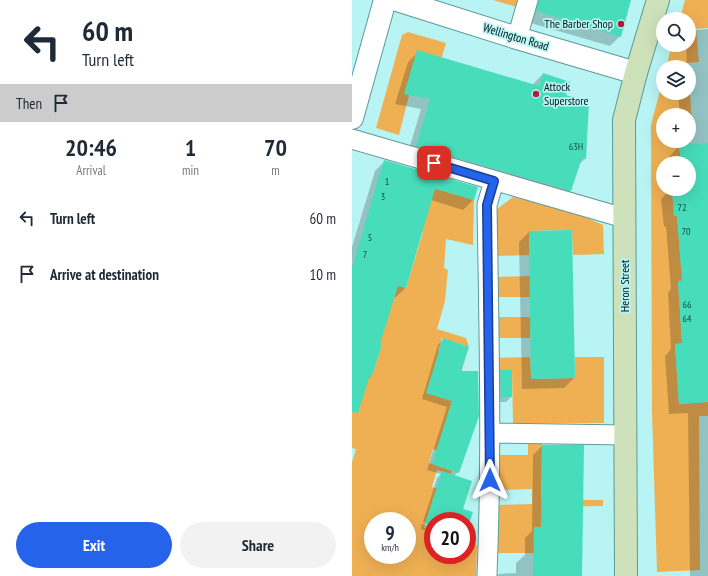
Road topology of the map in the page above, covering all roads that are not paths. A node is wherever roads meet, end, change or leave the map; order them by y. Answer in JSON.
{"nodes":[{"id":1,"x":385,"y":0,"type":"edge"},
{"id":2,"x":397,"y":0,"type":"edge"},
{"id":3,"x":528,"y":0,"type":"edge"},
{"id":4,"x":658,"y":0,"type":"edge"},
{"id":5,"x":517,"y":38,"type":"junction"},
{"id":6,"x":636,"y":73,"type":"junction"},
{"id":7,"x":352,"y":118,"type":"edge"},
{"id":8,"x":352,"y":140,"type":"edge"},
{"id":9,"x":494,"y":181,"type":"junction"},
{"id":10,"x":624,"y":218,"type":"junction"},
{"id":11,"x":490,"y":434,"type":"junction"},
{"id":12,"x":626,"y":435,"type":"junction"},
{"id":13,"x":487,"y":576,"type":"edge"},
{"id":14,"x":626,"y":576,"type":"edge"}],
"edges":[{"from":1,"to":7,"type":"street"},
{"from":2,"to":5,"type":"street","name":"Wellington Road"},
{"from":3,"to":5,"type":"lane"},
{"from":4,"to":6,"type":"street","name":"Heron Street"},
{"from":5,"to":6,"type":"street","name":"Wellington Road"},
{"from":6,"to":10,"type":"street","name":"Heron Street"},
{"from":8,"to":9,"type":"lane"},
{"from":9,"to":10,"type":"lane"},
{"from":9,"to":11,"type":"lane"},
{"from":10,"to":12,"type":"street","name":"Heron Street"},
{"from":11,"to":12,"type":"lane"},
{"from":11,"to":13,"type":"lane"},
{"from":12,"to":14,"type":"street","name":"Heron Street"}]}
